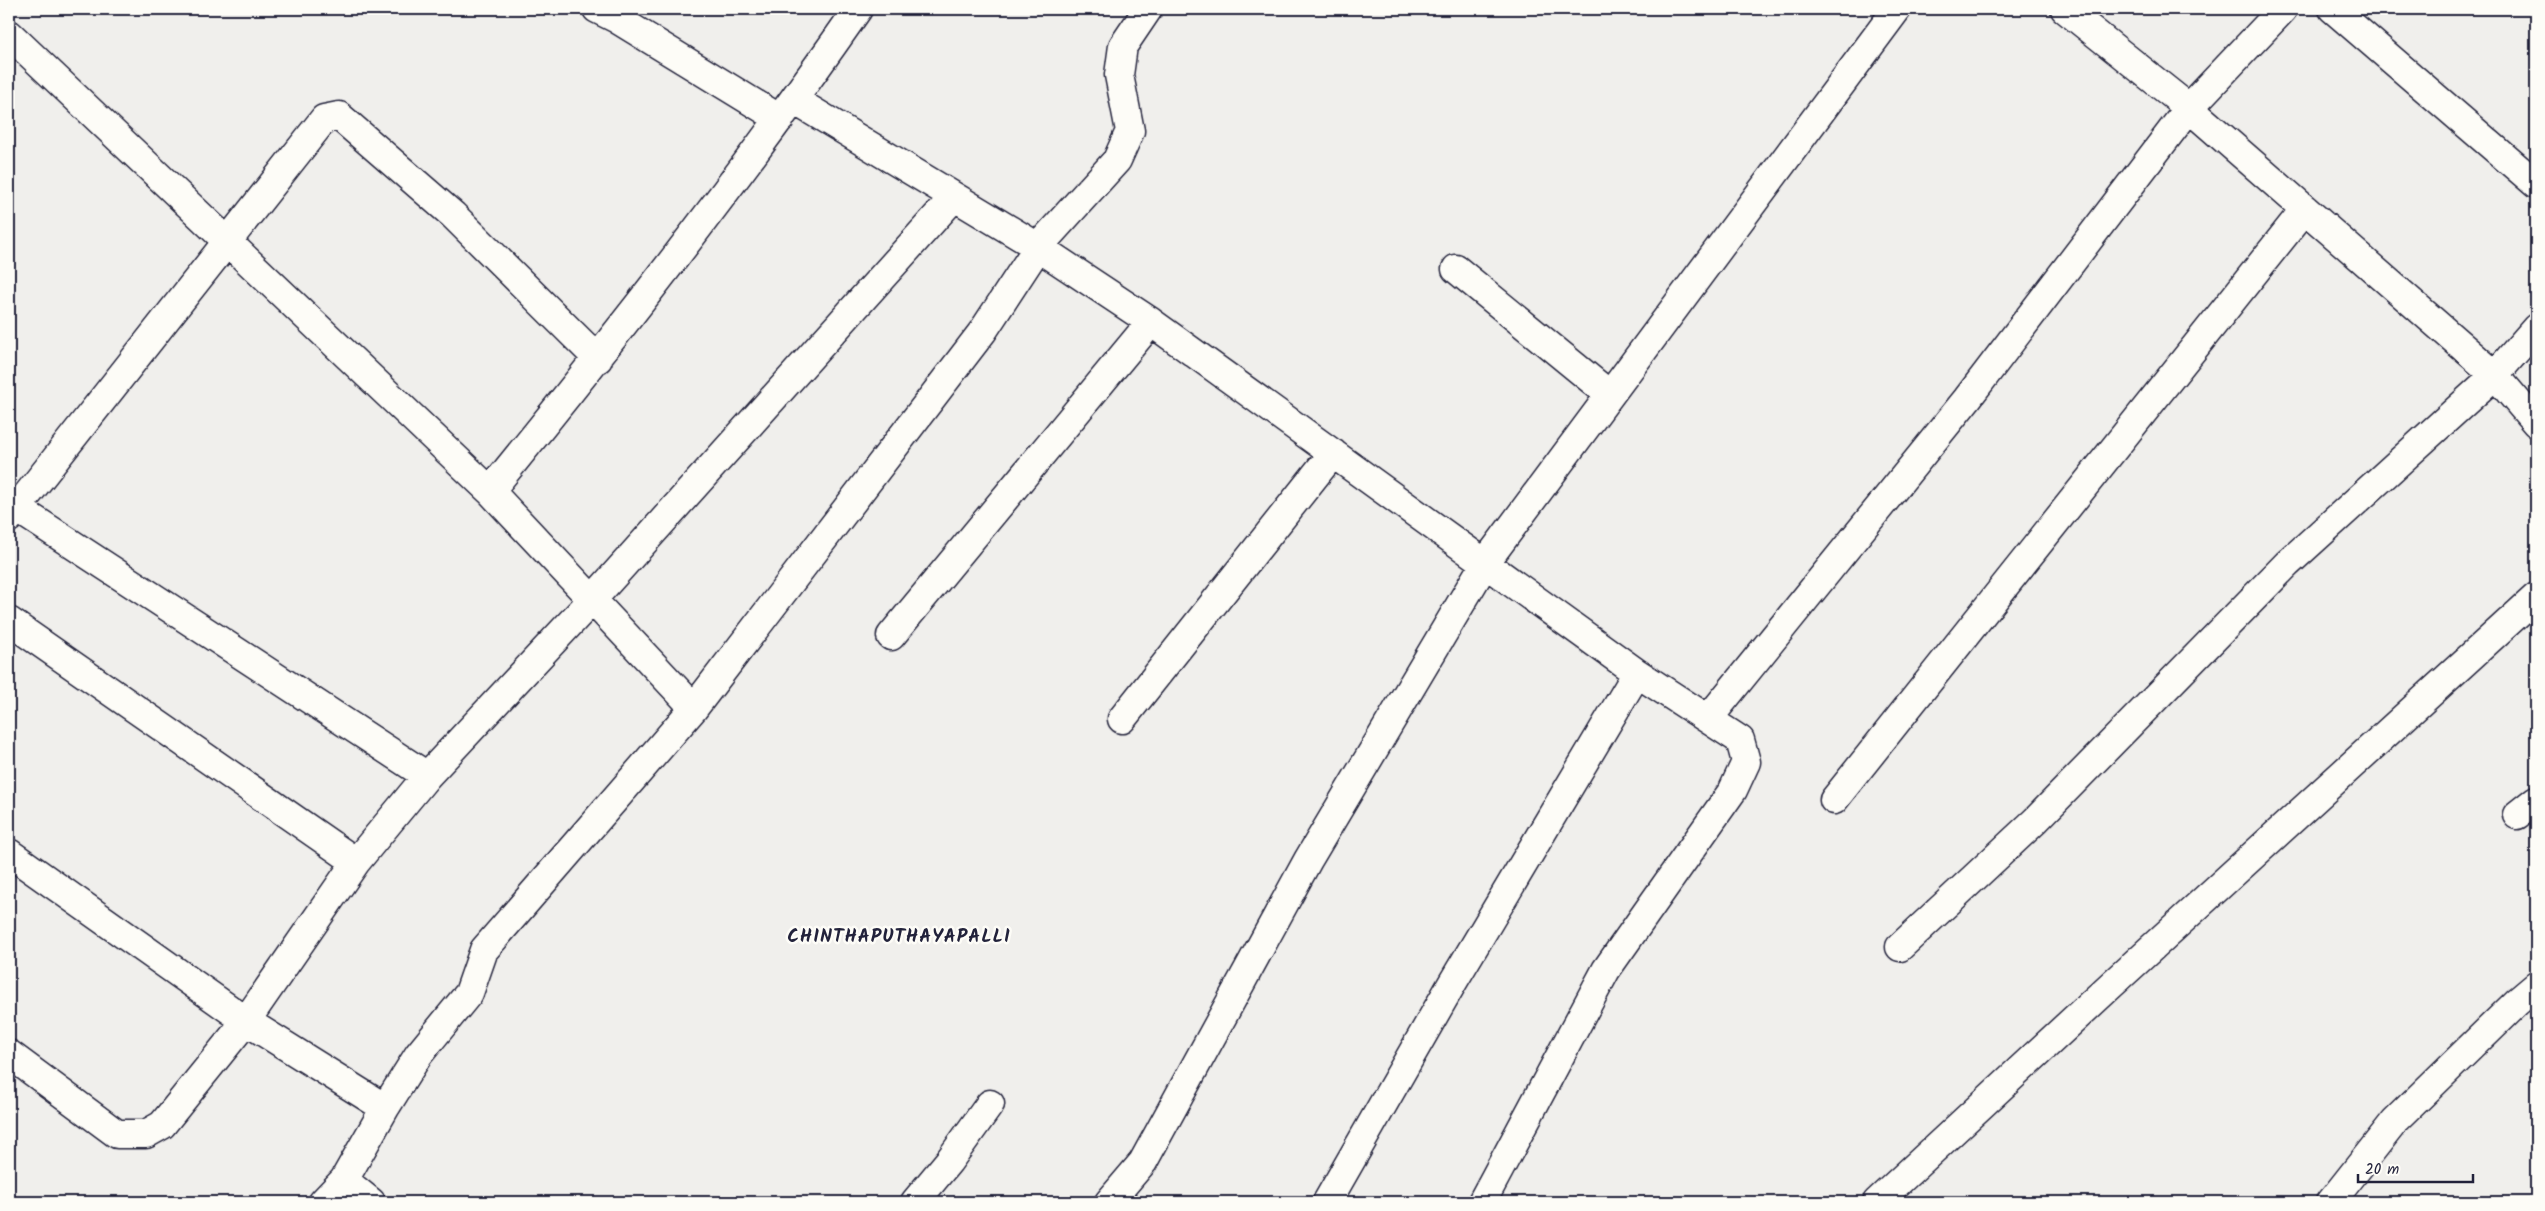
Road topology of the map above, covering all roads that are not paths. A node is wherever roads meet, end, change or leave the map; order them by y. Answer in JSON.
{"nodes":[{"id":1,"x":596,"y":9,"type":"edge"},
{"id":2,"x":858,"y":9,"type":"edge"},
{"id":3,"x":1148,"y":9,"type":"edge"},
{"id":4,"x":1897,"y":9,"type":"edge"},
{"id":5,"x":2065,"y":9,"type":"edge"},
{"id":6,"x":2283,"y":9,"type":"edge"},
{"id":7,"x":2333,"y":9,"type":"edge"},
{"id":8,"x":9,"y":34,"type":"edge"},
{"id":9,"x":2189,"y":108,"type":"junction"},
{"id":10,"x":787,"y":110,"type":"junction"},
{"id":11,"x":2536,"y":184,"type":"edge"},
{"id":12,"x":954,"y":197,"type":"junction"},
{"id":13,"x":2305,"y":209,"type":"junction"},
{"id":14,"x":226,"y":241,"type":"junction"},
{"id":15,"x":1038,"y":247,"type":"junction"},
{"id":16,"x":1456,"y":269,"type":"dead end"},
{"id":17,"x":1151,"y":322,"type":"junction"},
{"id":18,"x":2536,"y":328,"type":"edge"},
{"id":19,"x":598,"y":359,"type":"junction"},
{"id":20,"x":2495,"y":375,"type":"junction"},
{"id":21,"x":1610,"y":396,"type":"junction"},
{"id":22,"x":2536,"y":423,"type":"edge"},
{"id":23,"x":1333,"y":454,"type":"junction"},
{"id":24,"x":490,"y":491,"type":"junction"},
{"id":25,"x":11,"y":510,"type":"edge"},
{"id":26,"x":1485,"y":563,"type":"junction"},
{"id":27,"x":2536,"y":597,"type":"edge"},
{"id":28,"x":591,"y":601,"type":"junction"},
{"id":29,"x":9,"y":621,"type":"edge"},
{"id":30,"x":891,"y":636,"type":"dead end"},
{"id":31,"x":1636,"y":673,"type":"junction"},
{"id":32,"x":694,"y":708,"type":"junction"},
{"id":33,"x":1122,"y":719,"type":"dead end"},
{"id":34,"x":1708,"y":719,"type":"junction"},
{"id":35,"x":427,"y":776,"type":"junction"},
{"id":36,"x":1834,"y":800,"type":"dead end"},
{"id":37,"x":9,"y":853,"type":"edge"},
{"id":38,"x":356,"y":862,"type":"junction"},
{"id":39,"x":1900,"y":947,"type":"dead end"},
{"id":40,"x":2536,"y":986,"type":"edge"},
{"id":41,"x":246,"y":1021,"type":"junction"},
{"id":42,"x":9,"y":1054,"type":"edge"},
{"id":43,"x":990,"y":1104,"type":"dead end"},
{"id":44,"x":385,"y":1108,"type":"junction"},
{"id":45,"x":344,"y":1180,"type":"junction"},
{"id":46,"x":323,"y":1202,"type":"edge"},
{"id":47,"x":371,"y":1202,"type":"edge"},
{"id":48,"x":915,"y":1202,"type":"edge"},
{"id":49,"x":1109,"y":1202,"type":"edge"},
{"id":50,"x":1327,"y":1202,"type":"edge"},
{"id":51,"x":1482,"y":1202,"type":"edge"},
{"id":52,"x":1877,"y":1202,"type":"edge"},
{"id":53,"x":2331,"y":1202,"type":"edge"}],
"edges":[{"from":1,"to":10,"type":"street"},
{"from":2,"to":10,"type":"street"},
{"from":3,"to":15,"type":"street"},
{"from":4,"to":21,"type":"street"},
{"from":5,"to":9,"type":"street"},
{"from":6,"to":9,"type":"street"},
{"from":7,"to":11,"type":"street"},
{"from":8,"to":14,"type":"street"},
{"from":9,"to":13,"type":"street"},
{"from":9,"to":34,"type":"street"},
{"from":10,"to":12,"type":"street"},
{"from":10,"to":19,"type":"street"},
{"from":12,"to":15,"type":"street"},
{"from":12,"to":28,"type":"street"},
{"from":13,"to":20,"type":"street"},
{"from":13,"to":36,"type":"street"},
{"from":14,"to":19,"type":"street"},
{"from":14,"to":24,"type":"street"},
{"from":14,"to":25,"type":"street"},
{"from":15,"to":17,"type":"street"},
{"from":15,"to":32,"type":"street"},
{"from":16,"to":21,"type":"street"},
{"from":17,"to":23,"type":"street"},
{"from":17,"to":30,"type":"street"},
{"from":18,"to":20,"type":"street"},
{"from":19,"to":24,"type":"street"},
{"from":20,"to":22,"type":"street"},
{"from":20,"to":39,"type":"street"},
{"from":21,"to":26,"type":"street"},
{"from":23,"to":26,"type":"street"},
{"from":23,"to":33,"type":"street"},
{"from":24,"to":28,"type":"street"},
{"from":25,"to":35,"type":"street"},
{"from":26,"to":31,"type":"street"},
{"from":26,"to":49,"type":"street"},
{"from":27,"to":52,"type":"street"},
{"from":28,"to":32,"type":"street"},
{"from":28,"to":35,"type":"street"},
{"from":29,"to":38,"type":"street"},
{"from":31,"to":34,"type":"street"},
{"from":31,"to":50,"type":"street"},
{"from":32,"to":44,"type":"street"},
{"from":34,"to":51,"type":"street"},
{"from":35,"to":38,"type":"street"},
{"from":37,"to":41,"type":"street"},
{"from":38,"to":41,"type":"street"},
{"from":40,"to":53,"type":"street"},
{"from":41,"to":42,"type":"street"},
{"from":41,"to":44,"type":"street"},
{"from":43,"to":48,"type":"street"},
{"from":44,"to":45,"type":"street"},
{"from":45,"to":46,"type":"street"},
{"from":45,"to":47,"type":"street"}]}
